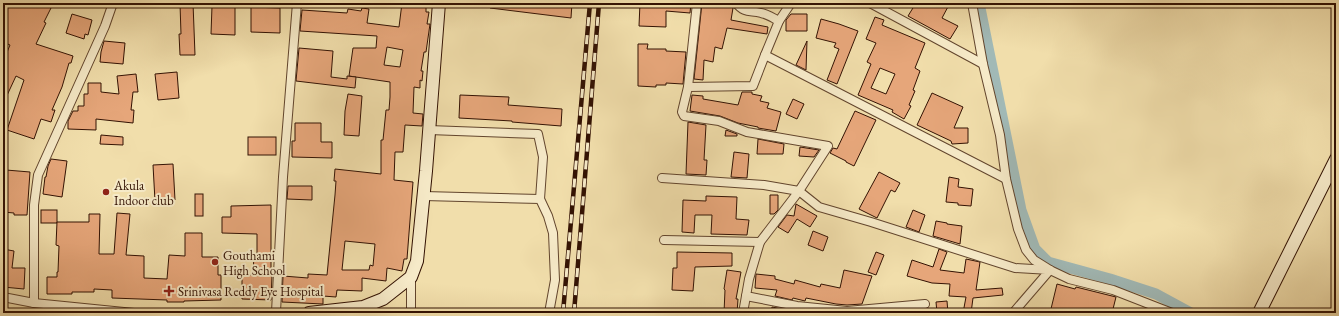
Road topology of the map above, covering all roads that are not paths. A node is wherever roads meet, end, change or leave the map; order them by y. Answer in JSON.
{"nodes":[{"id":1,"x":113,"y":3,"type":"edge"},
{"id":2,"x":297,"y":3,"type":"edge"},
{"id":3,"x":435,"y":3,"type":"edge"},
{"id":4,"x":439,"y":3,"type":"edge"},
{"id":5,"x":697,"y":3,"type":"edge"},
{"id":6,"x":736,"y":3,"type":"edge"},
{"id":7,"x":791,"y":3,"type":"edge"},
{"id":8,"x":870,"y":3,"type":"edge"},
{"id":9,"x":972,"y":3,"type":"edge"},
{"id":10,"x":779,"y":21,"type":"junction"},
{"id":11,"x":765,"y":55,"type":"junction"},
{"id":12,"x":983,"y":64,"type":"junction"},
{"id":13,"x":688,"y":88,"type":"junction"},
{"id":14,"x":429,"y":130,"type":"junction"},
{"id":15,"x":1336,"y":159,"type":"edge"},
{"id":16,"x":662,"y":178,"type":"dead end"},
{"id":17,"x":1006,"y":179,"type":"junction"},
{"id":18,"x":799,"y":191,"type":"junction"},
{"id":19,"x":424,"y":196,"type":"junction"},
{"id":20,"x":540,"y":198,"type":"junction"},
{"id":21,"x":664,"y":240,"type":"dead end"},
{"id":22,"x":760,"y":242,"type":"junction"},
{"id":23,"x":1050,"y":270,"type":"junction"},
{"id":24,"x":411,"y":277,"type":"junction"},
{"id":25,"x":746,"y":296,"type":"junction"},
{"id":26,"x":3,"y":297,"type":"edge"},
{"id":27,"x":34,"y":303,"type":"junction"},
{"id":28,"x":925,"y":304,"type":"dead end"},
{"id":29,"x":796,"y":309,"type":"edge"},
{"id":30,"x":363,"y":310,"type":"edge"},
{"id":31,"x":134,"y":313,"type":"edge"},
{"id":32,"x":260,"y":313,"type":"edge"},
{"id":33,"x":277,"y":313,"type":"edge"},
{"id":34,"x":309,"y":313,"type":"edge"},
{"id":35,"x":411,"y":313,"type":"edge"},
{"id":36,"x":549,"y":313,"type":"edge"},
{"id":37,"x":743,"y":313,"type":"edge"},
{"id":38,"x":1013,"y":313,"type":"edge"},
{"id":39,"x":1172,"y":313,"type":"edge"},
{"id":40,"x":1259,"y":313,"type":"edge"}],
"edges":[{"from":1,"to":27,"type":"street"},
{"from":2,"to":33,"type":"street"},
{"from":3,"to":4,"type":"street"},
{"from":4,"to":14,"type":"main road"},
{"from":5,"to":13,"type":"street"},
{"from":6,"to":10,"type":"street"},
{"from":7,"to":10,"type":"street"},
{"from":8,"to":12,"type":"street"},
{"from":9,"to":12,"type":"street"},
{"from":10,"to":11,"type":"street"},
{"from":11,"to":13,"type":"street"},
{"from":11,"to":17,"type":"street"},
{"from":12,"to":17,"type":"street"},
{"from":13,"to":18,"type":"street"},
{"from":14,"to":19,"type":"main road"},
{"from":14,"to":20,"type":"street"},
{"from":15,"to":40,"type":"main road"},
{"from":16,"to":18,"type":"street"},
{"from":17,"to":23,"type":"street"},
{"from":18,"to":22,"type":"street"},
{"from":18,"to":23,"type":"street"},
{"from":19,"to":20,"type":"street"},
{"from":19,"to":24,"type":"main road"},
{"from":20,"to":36,"type":"street"},
{"from":21,"to":22,"type":"street"},
{"from":22,"to":25,"type":"street"},
{"from":23,"to":38,"type":"street"},
{"from":23,"to":39,"type":"street"},
{"from":24,"to":30,"type":"main road"},
{"from":24,"to":35,"type":"street"},
{"from":25,"to":29,"type":"street"},
{"from":25,"to":37,"type":"street"},
{"from":26,"to":27,"type":"street"},
{"from":27,"to":31,"type":"street"},
{"from":28,"to":29,"type":"street"},
{"from":30,"to":34,"type":"main road"},
{"from":32,"to":33,"type":"street"}]}
